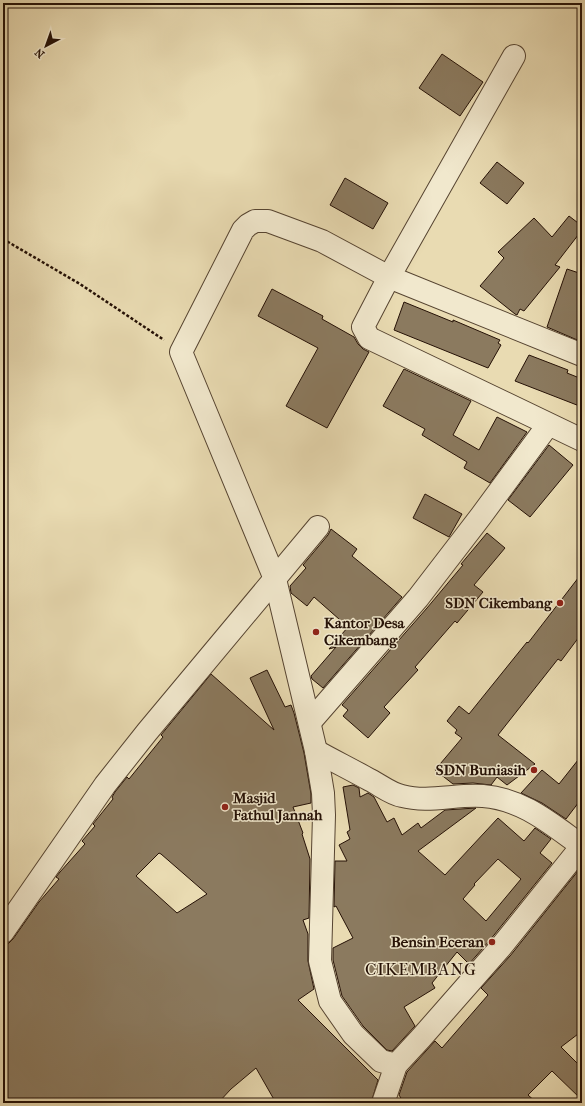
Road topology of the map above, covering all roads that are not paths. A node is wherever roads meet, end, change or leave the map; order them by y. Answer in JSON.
{"nodes":[{"id":1,"x":514,"y":56,"type":"dead end"},
{"id":2,"x":389,"y":277,"type":"junction"},
{"id":3,"x":582,"y":355,"type":"edge"},
{"id":4,"x":548,"y":425,"type":"junction"},
{"id":5,"x":582,"y":440,"type":"edge"},
{"id":6,"x":318,"y":527,"type":"dead end"},
{"id":7,"x":274,"y":579,"type":"junction"},
{"id":8,"x":310,"y":722,"type":"junction"},
{"id":9,"x":316,"y":751,"type":"junction"},
{"id":10,"x":582,"y":846,"type":"edge"},
{"id":11,"x":3,"y":932,"type":"edge"},
{"id":12,"x":396,"y":1065,"type":"junction"},
{"id":13,"x":383,"y":1103,"type":"edge"}],
"edges":[{"from":1,"to":2,"type":"street"},
{"from":2,"to":3,"type":"street"},
{"from":2,"to":4,"type":"street"},
{"from":2,"to":7,"type":"street"},
{"from":4,"to":5,"type":"street"},
{"from":4,"to":8,"type":"street"},
{"from":6,"to":7,"type":"street"},
{"from":7,"to":8,"type":"street"},
{"from":7,"to":11,"type":"street"},
{"from":8,"to":9,"type":"street"},
{"from":9,"to":10,"type":"street"},
{"from":9,"to":12,"type":"street"},
{"from":10,"to":12,"type":"street"},
{"from":12,"to":13,"type":"street"}]}
